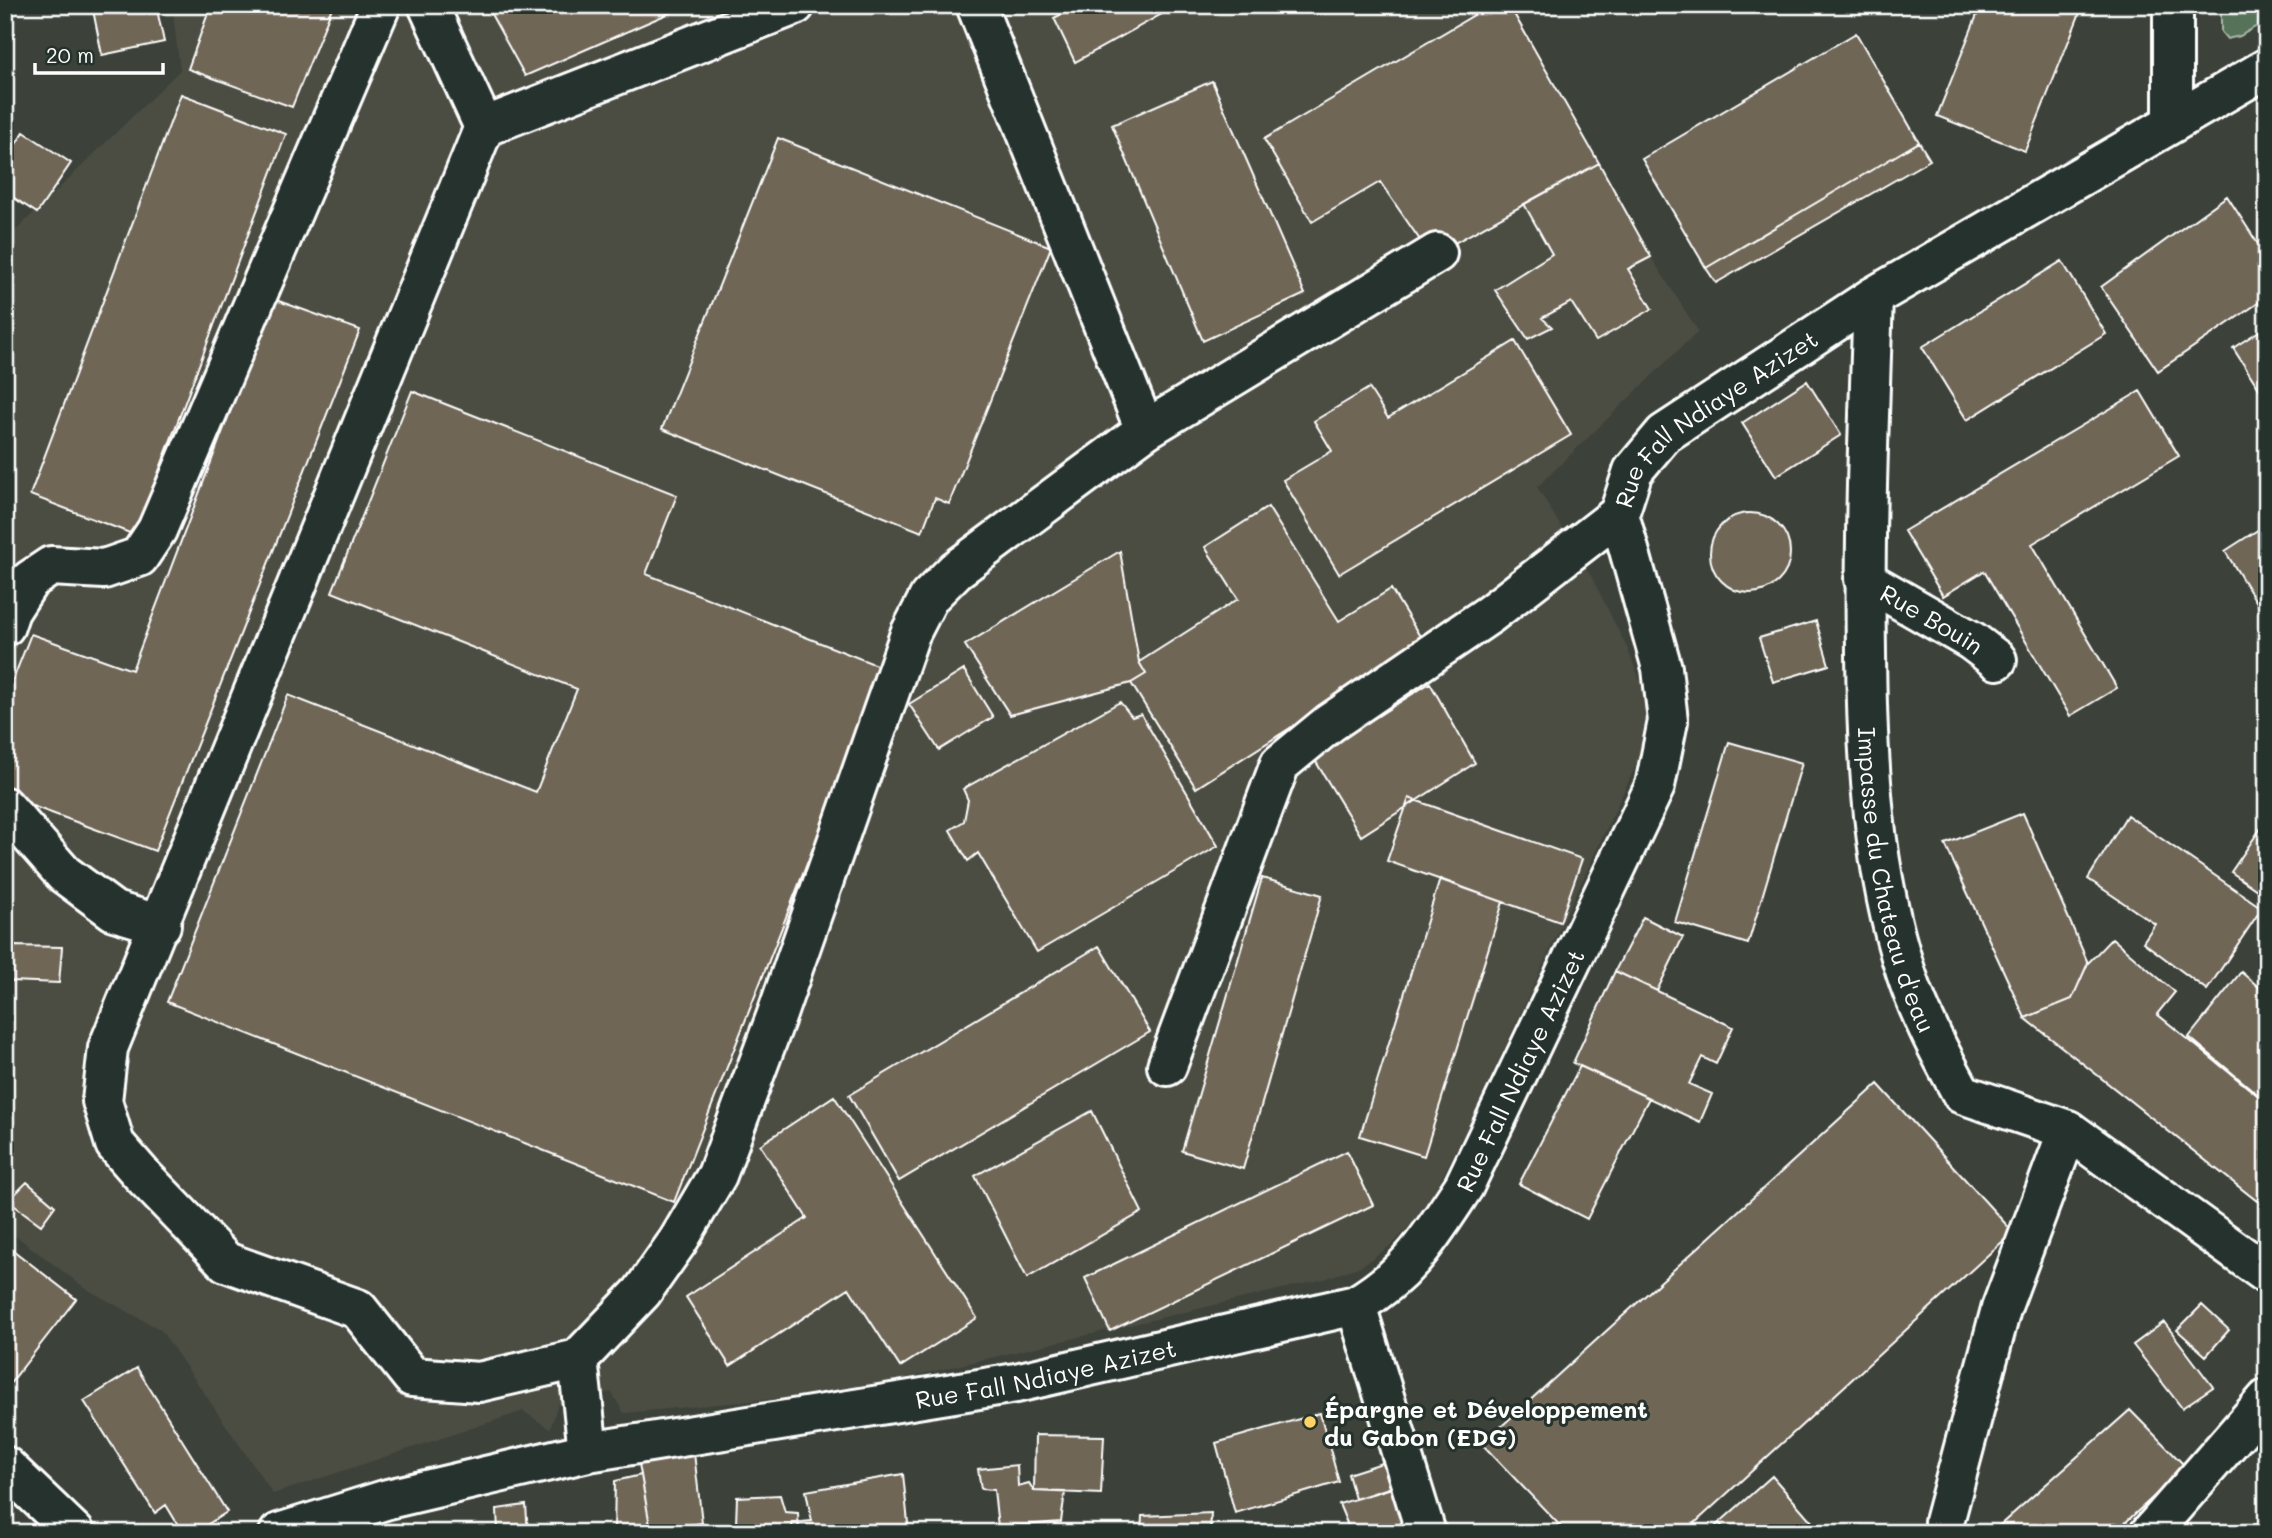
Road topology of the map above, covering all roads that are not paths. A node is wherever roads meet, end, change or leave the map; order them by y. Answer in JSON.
{"nodes":[{"id":1,"x":381,"y":5,"type":"edge"},
{"id":2,"x":428,"y":5,"type":"edge"},
{"id":3,"x":795,"y":5,"type":"edge"},
{"id":4,"x":976,"y":5,"type":"edge"},
{"id":5,"x":2173,"y":5,"type":"edge"},
{"id":6,"x":2267,"y":68,"type":"edge"},
{"id":7,"x":2173,"y":121,"type":"junction"},
{"id":8,"x":484,"y":127,"type":"junction"},
{"id":9,"x":1437,"y":253,"type":"dead end"},
{"id":10,"x":1873,"y":297,"type":"junction"},
{"id":11,"x":1145,"y":430,"type":"junction"},
{"id":12,"x":1619,"y":514,"type":"junction"},
{"id":13,"x":1864,"y":579,"type":"junction"},
{"id":14,"x":5,"y":626,"type":"edge"},
{"id":15,"x":1997,"y":660,"type":"dead end"},
{"id":16,"x":5,"y":807,"type":"edge"},
{"id":17,"x":161,"y":925,"type":"junction"},
{"id":18,"x":1167,"y":1066,"type":"dead end"},
{"id":19,"x":2068,"y":1130,"type":"junction"},
{"id":20,"x":2267,"y":1274,"type":"edge"},
{"id":21,"x":1356,"y":1305,"type":"junction"},
{"id":22,"x":578,"y":1359,"type":"junction"},
{"id":23,"x":2267,"y":1399,"type":"edge"},
{"id":24,"x":587,"y":1452,"type":"junction"},
{"id":25,"x":5,"y":1466,"type":"edge"},
{"id":26,"x":75,"y":1533,"type":"edge"},
{"id":27,"x":279,"y":1533,"type":"edge"},
{"id":28,"x":1426,"y":1533,"type":"edge"},
{"id":29,"x":1945,"y":1533,"type":"edge"},
{"id":30,"x":2150,"y":1533,"type":"edge"}],
"edges":[{"from":1,"to":14,"type":"street"},
{"from":2,"to":8,"type":"street"},
{"from":3,"to":8,"type":"street"},
{"from":4,"to":11,"type":"street"},
{"from":5,"to":7,"type":"street"},
{"from":6,"to":7,"type":"street","name":"Rue Fall Ndiaye Azizet"},
{"from":7,"to":10,"type":"street","name":"Rue Fall Ndiaye Azizet"},
{"from":8,"to":17,"type":"street"},
{"from":9,"to":11,"type":"street"},
{"from":10,"to":12,"type":"street","name":"Rue Fall Ndiaye Azizet"},
{"from":10,"to":13,"type":"street","name":"Impasse du Chateau d'eau"},
{"from":11,"to":22,"type":"street"},
{"from":12,"to":18,"type":"street"},
{"from":12,"to":21,"type":"street","name":"Rue Fall Ndiaye Azizet"},
{"from":13,"to":15,"type":"street","name":"Rue Bouin"},
{"from":13,"to":19,"type":"street","name":"Impasse du Chateau d'eau"},
{"from":16,"to":17,"type":"street"},
{"from":17,"to":22,"type":"street"},
{"from":19,"to":20,"type":"street","name":"Impasse du Chateau d'eau"},
{"from":19,"to":29,"type":"street"},
{"from":21,"to":24,"type":"street","name":"Rue Fall Ndiaye Azizet"},
{"from":21,"to":28,"type":"street"},
{"from":22,"to":24,"type":"street"},
{"from":23,"to":30,"type":"street"},
{"from":24,"to":27,"type":"street","name":"Rue Fall Ndiaye Azizet"},
{"from":25,"to":26,"type":"street"}]}
